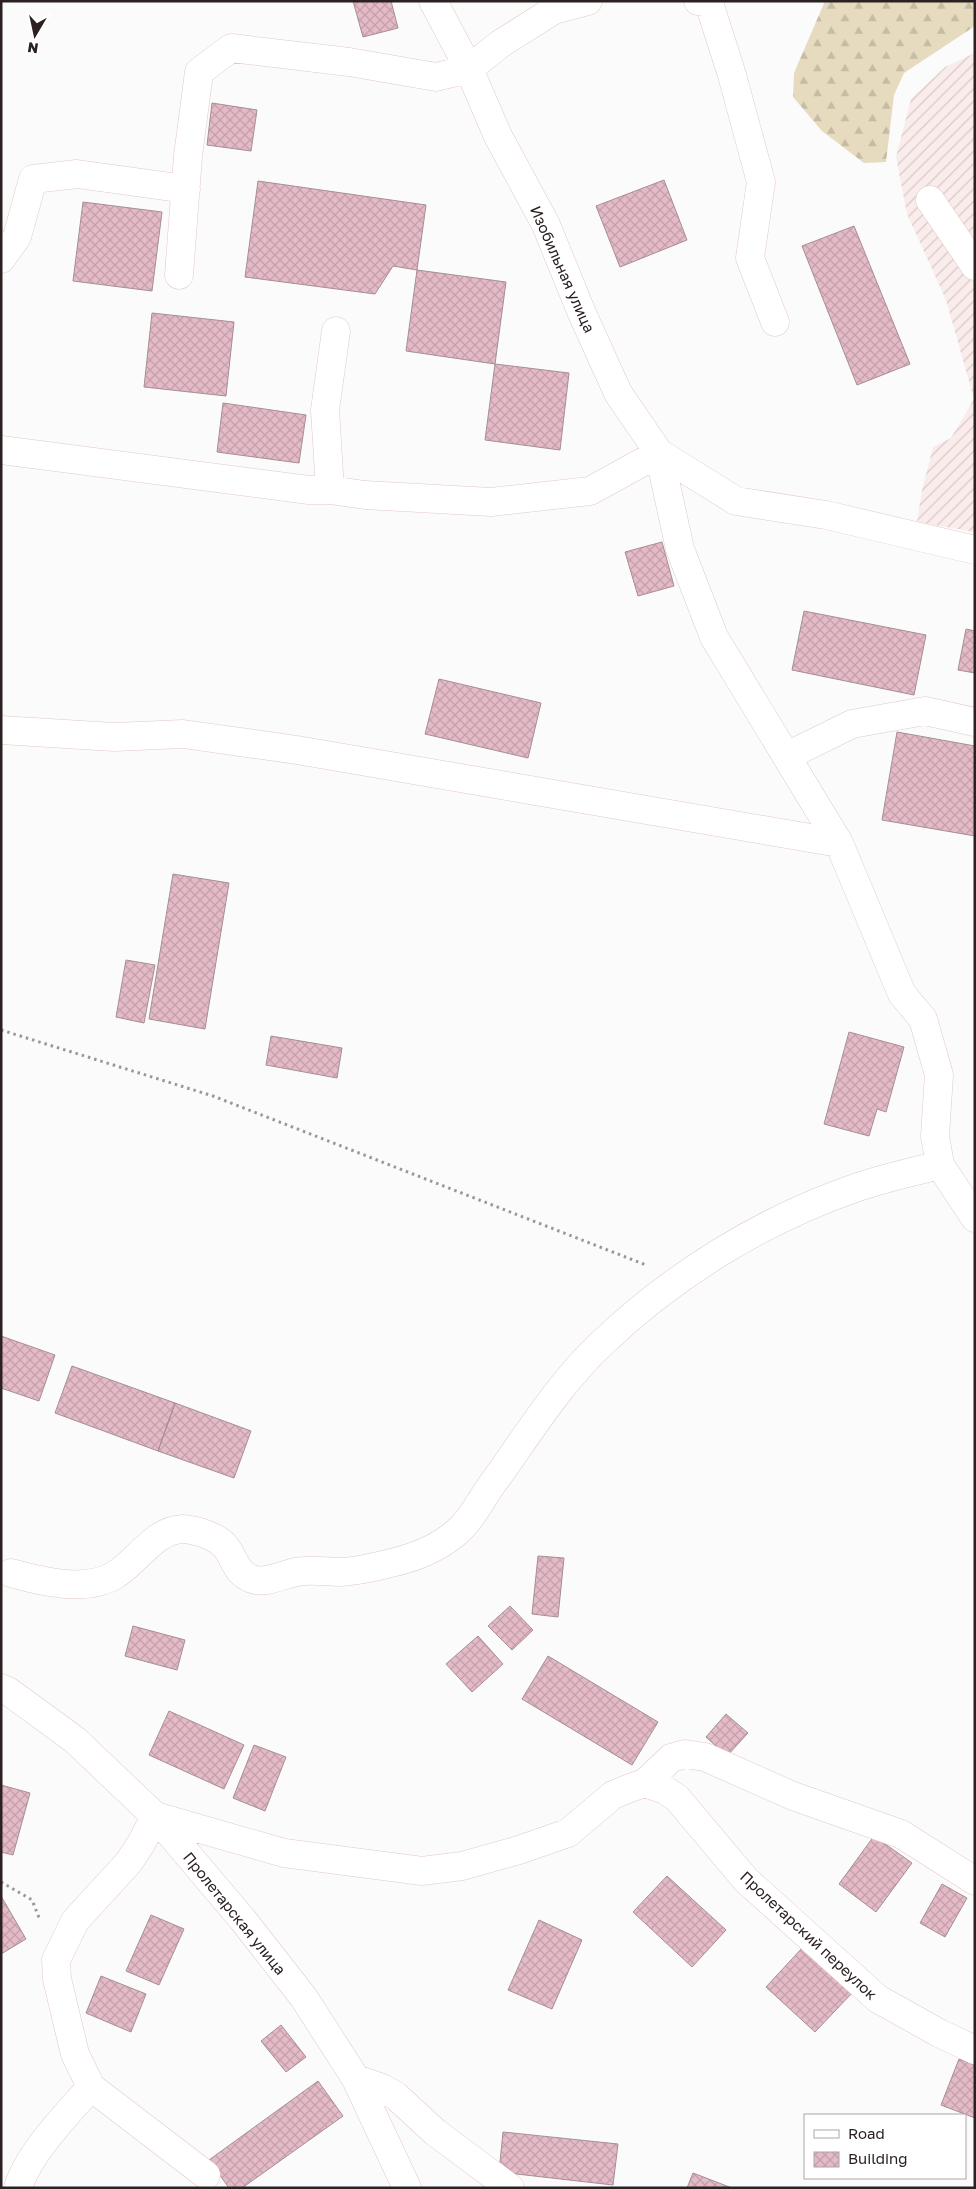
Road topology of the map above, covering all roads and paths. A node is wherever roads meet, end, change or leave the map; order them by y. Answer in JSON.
{"nodes":[{"id":1,"x":433,"y":1,"type":"edge"},
{"id":2,"x":588,"y":1,"type":"edge"},
{"id":3,"x":705,"y":2,"type":"edge"},
{"id":4,"x":469,"y":69,"type":"junction"},
{"id":5,"x":186,"y":189,"type":"junction"},
{"id":6,"x":930,"y":200,"type":"dead end"},
{"id":7,"x":1,"y":259,"type":"edge"},
{"id":8,"x":975,"y":266,"type":"edge"},
{"id":9,"x":179,"y":275,"type":"dead end"},
{"id":10,"x":775,"y":322,"type":"dead end"},
{"id":11,"x":336,"y":331,"type":"dead end"},
{"id":12,"x":1,"y":450,"type":"edge"},
{"id":13,"x":659,"y":454,"type":"junction"},
{"id":14,"x":330,"y":490,"type":"junction"},
{"id":15,"x":975,"y":550,"type":"edge"},
{"id":16,"x":975,"y":722,"type":"edge"},
{"id":17,"x":1,"y":730,"type":"edge"},
{"id":18,"x":787,"y":756,"type":"junction"},
{"id":19,"x":839,"y":843,"type":"junction"},
{"id":20,"x":1,"y":1030,"type":"edge"},
{"id":21,"x":940,"y":1165,"type":"junction"},
{"id":22,"x":975,"y":1218,"type":"edge"},
{"id":23,"x":676,"y":1281,"type":"junction"},
{"id":24,"x":11,"y":1573,"type":"dead end"},
{"id":25,"x":1,"y":1688,"type":"edge"},
{"id":26,"x":645,"y":1783,"type":"junction"},
{"id":27,"x":155,"y":1816,"type":"junction"},
{"id":28,"x":975,"y":1881,"type":"edge"},
{"id":29,"x":1,"y":1882,"type":"edge"},
{"id":30,"x":56,"y":1960,"type":"junction"},
{"id":31,"x":975,"y":2050,"type":"edge"},
{"id":32,"x":356,"y":2079,"type":"junction"},
{"id":33,"x":91,"y":2087,"type":"junction"},
{"id":34,"x":206,"y":2175,"type":"dead end"},
{"id":35,"x":18,"y":2188,"type":"edge"},
{"id":36,"x":407,"y":2188,"type":"edge"},
{"id":37,"x":510,"y":2188,"type":"edge"}],
"edges":[{"from":1,"to":4,"type":"street","name":"Изобильная улица"},
{"from":2,"to":4,"type":"street"},
{"from":3,"to":10,"type":"street"},
{"from":4,"to":5,"type":"street"},
{"from":4,"to":13,"type":"street","name":"Изобильная улица"},
{"from":5,"to":7,"type":"street"},
{"from":5,"to":9,"type":"street"},
{"from":6,"to":8,"type":"street"},
{"from":11,"to":14,"type":"street"},
{"from":12,"to":14,"type":"street"},
{"from":13,"to":14,"type":"street"},
{"from":13,"to":15,"type":"street"},
{"from":13,"to":18,"type":"street"},
{"from":16,"to":18,"type":"street"},
{"from":17,"to":19,"type":"street"},
{"from":18,"to":19,"type":"street"},
{"from":19,"to":21,"type":"street"},
{"from":20,"to":23,"type":"path"},
{"from":21,"to":22,"type":"street"},
{"from":21,"to":23,"type":"street"},
{"from":23,"to":24,"type":"street"},
{"from":25,"to":27,"type":"street","name":"Пролетарская улица"},
{"from":26,"to":27,"type":"street"},
{"from":26,"to":28,"type":"street"},
{"from":26,"to":31,"type":"street","name":"Пролетарский переулок"},
{"from":27,"to":30,"type":"street"},
{"from":27,"to":32,"type":"street","name":"Пролетарская улица"},
{"from":29,"to":30,"type":"path"},
{"from":30,"to":33,"type":"street"},
{"from":32,"to":36,"type":"street","name":"Пролетарская улица"},
{"from":32,"to":37,"type":"street"},
{"from":33,"to":34,"type":"street"},
{"from":33,"to":35,"type":"street"}]}
